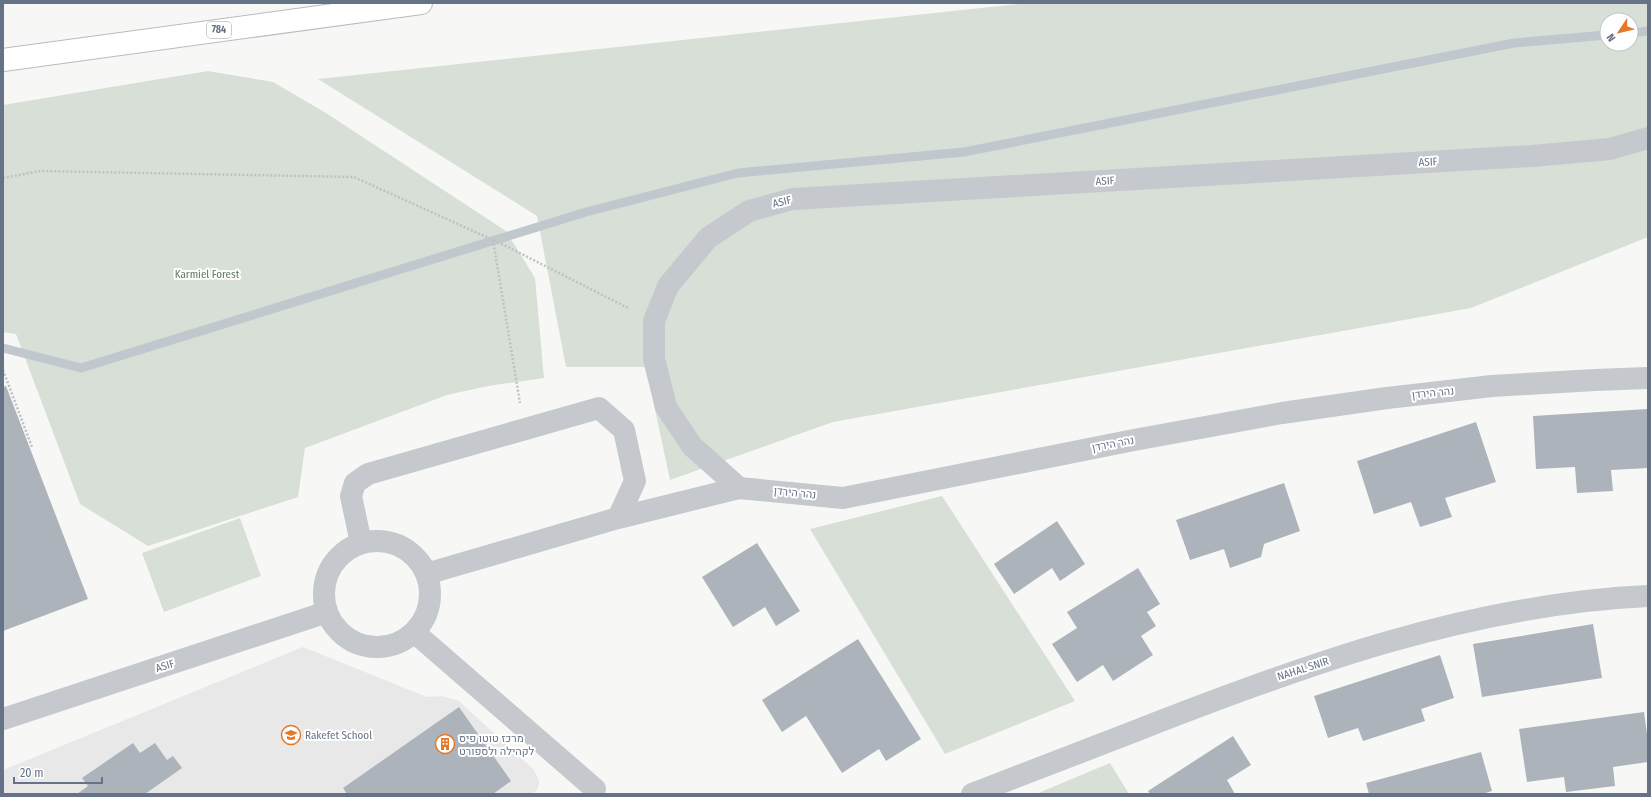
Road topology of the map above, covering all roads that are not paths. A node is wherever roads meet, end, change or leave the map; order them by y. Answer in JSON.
{"nodes":[{"id":1,"x":421,"y":3,"type":"edge"},
{"id":2,"x":8,"y":58,"type":"edge"},
{"id":3,"x":1648,"y":138,"type":"edge"},
{"id":4,"x":1648,"y":378,"type":"edge"},
{"id":5,"x":738,"y":488,"type":"junction"},
{"id":6,"x":618,"y":518,"type":"junction"},
{"id":7,"x":361,"y":543,"type":"junction"},
{"id":8,"x":426,"y":574,"type":"junction"},
{"id":9,"x":1648,"y":596,"type":"edge"},
{"id":10,"x":327,"y":612,"type":"junction"},
{"id":11,"x":414,"y":632,"type":"junction"},
{"id":12,"x":3,"y":719,"type":"edge"},
{"id":13,"x":595,"y":789,"type":"dead end"},
{"id":14,"x":972,"y":794,"type":"edge"}],
"edges":[{"from":1,"to":2,"type":"main road","number":"784"},
{"from":3,"to":5,"type":"street","name":"ASIF"},
{"from":4,"to":5,"type":"street","name":"נהר הירדן"},
{"from":5,"to":6,"type":"street","name":"נהר הירדן"},
{"from":6,"to":7,"type":"street"},
{"from":6,"to":8,"type":"street","name":"נהר הירדן"},
{"from":7,"to":8,"type":"street"},
{"from":7,"to":10,"type":"street"},
{"from":8,"to":11,"type":"street"},
{"from":9,"to":14,"type":"street","name":"NAHAL SNIR"},
{"from":10,"to":11,"type":"street"},
{"from":10,"to":12,"type":"street","name":"ASIF"},
{"from":11,"to":13,"type":"street"}]}
